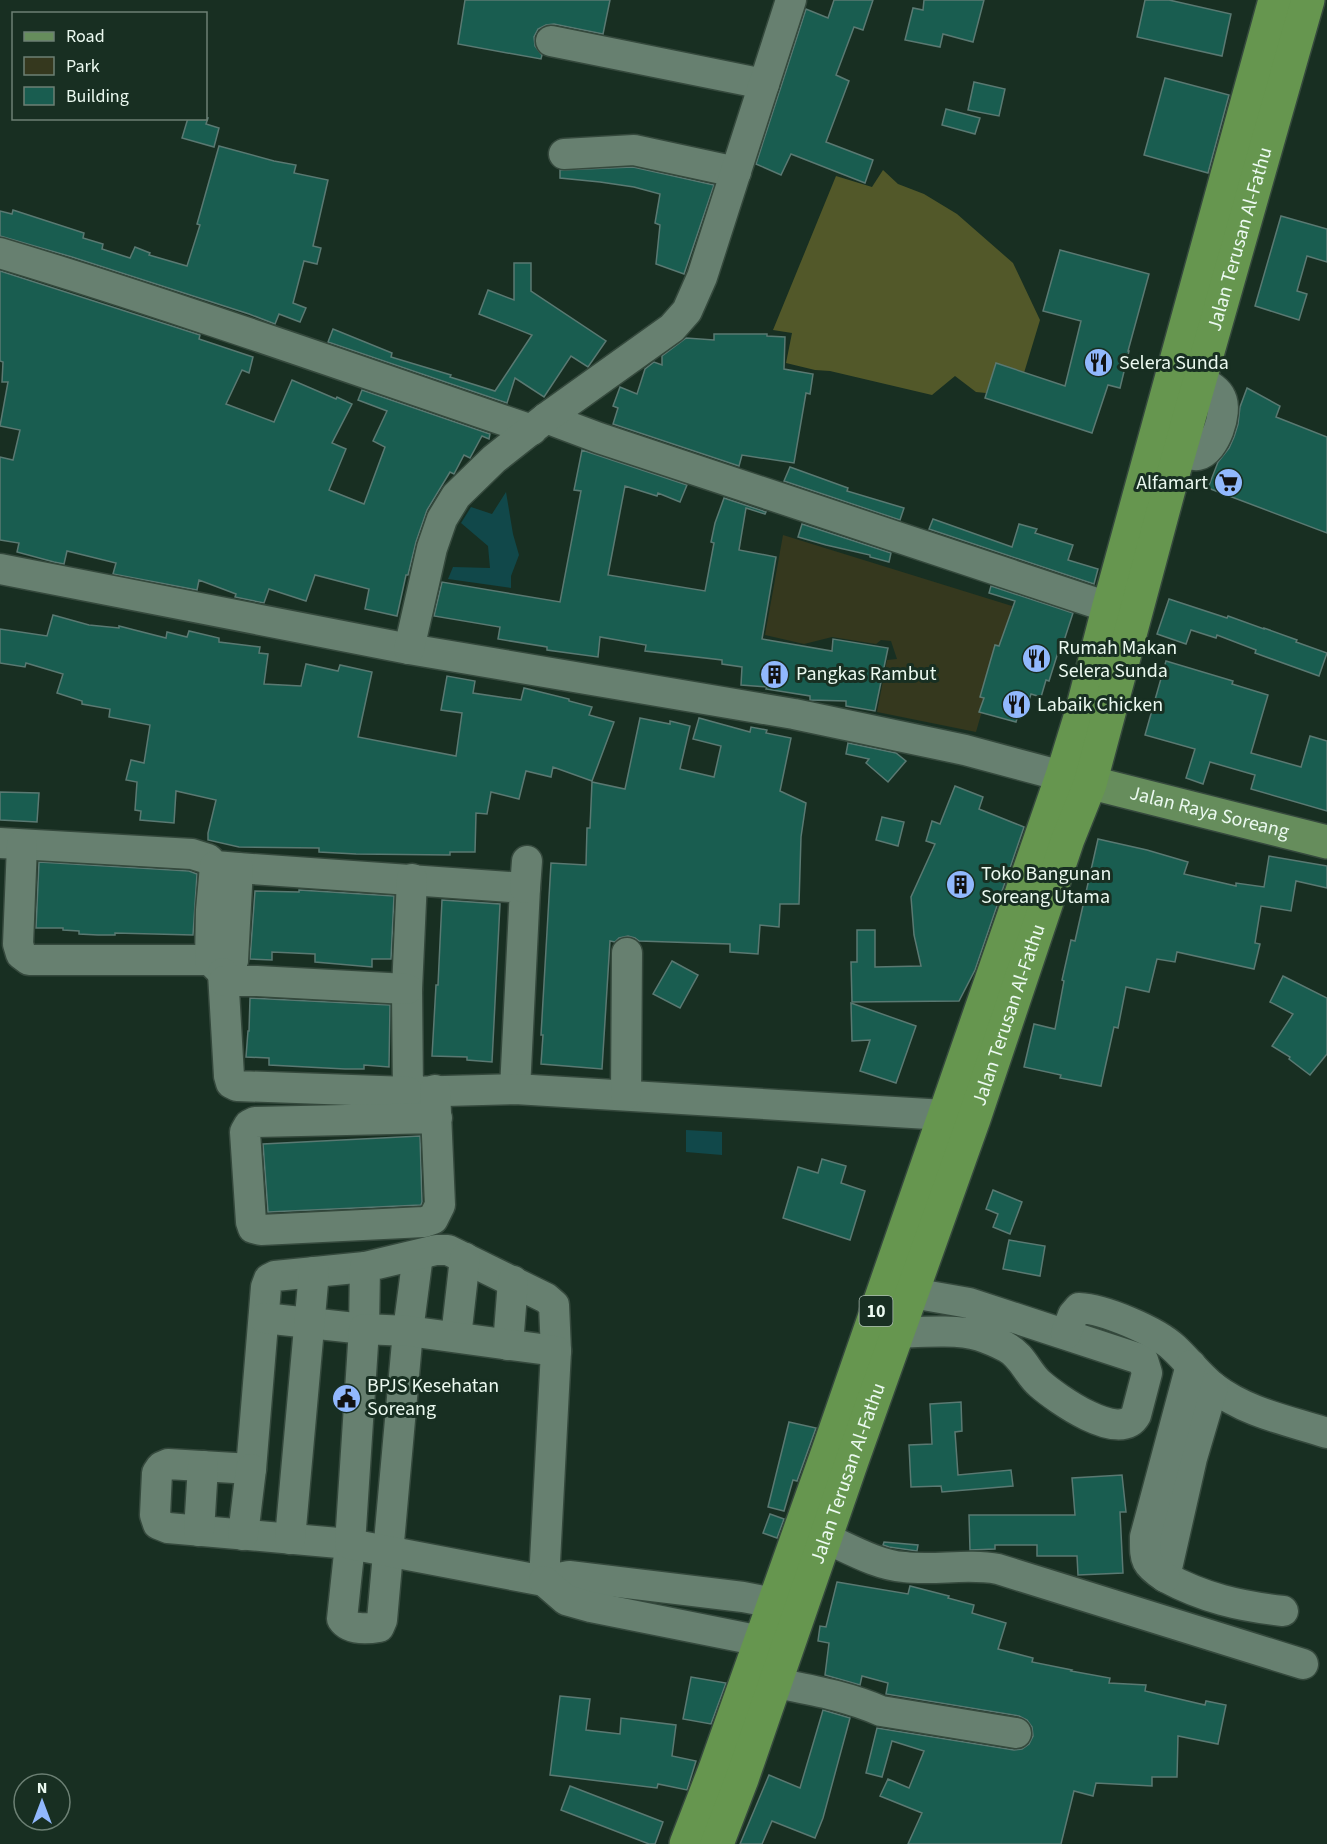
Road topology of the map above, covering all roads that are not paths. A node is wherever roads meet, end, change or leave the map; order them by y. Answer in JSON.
{"nodes":[{"id":1,"x":791,"y":0,"type":"edge"},
{"id":2,"x":1275,"y":0,"type":"edge"},
{"id":3,"x":1308,"y":0,"type":"edge"},
{"id":4,"x":551,"y":41,"type":"dead end"},
{"id":5,"x":764,"y":84,"type":"junction"},
{"id":6,"x":564,"y":154,"type":"dead end"},
{"id":7,"x":736,"y":172,"type":"junction"},
{"id":8,"x":0,"y":253,"type":"edge"},
{"id":9,"x":539,"y":424,"type":"junction"},
{"id":10,"x":0,"y":569,"type":"edge"},
{"id":11,"x":1108,"y":607,"type":"junction"},
{"id":12,"x":409,"y":649,"type":"junction"},
{"id":13,"x":1076,"y":780,"type":"junction"},
{"id":14,"x":1327,"y":842,"type":"edge"},
{"id":15,"x":11,"y":844,"type":"edge"},
{"id":16,"x":227,"y":867,"type":"junction"},
{"id":17,"x":412,"y":879,"type":"junction"},
{"id":18,"x":627,"y":953,"type":"dead end"},
{"id":19,"x":223,"y":969,"type":"junction"},
{"id":20,"x":407,"y":989,"type":"junction"},
{"id":21,"x":515,"y":1089,"type":"junction"},
{"id":22,"x":626,"y":1095,"type":"junction"},
{"id":23,"x":426,"y":1100,"type":"junction"},
{"id":24,"x":945,"y":1115,"type":"junction"},
{"id":25,"x":418,"y":1255,"type":"junction"},
{"id":26,"x":465,"y":1258,"type":"junction"},
{"id":27,"x":365,"y":1267,"type":"junction"},
{"id":28,"x":314,"y":1272,"type":"junction"},
{"id":29,"x":513,"y":1281,"type":"junction"},
{"id":30,"x":912,"y":1293,"type":"junction"},
{"id":31,"x":264,"y":1318,"type":"junction"},
{"id":32,"x":309,"y":1322,"type":"junction"},
{"id":33,"x":364,"y":1329,"type":"junction"},
{"id":34,"x":408,"y":1331,"type":"junction"},
{"id":35,"x":898,"y":1333,"type":"junction"},
{"id":36,"x":1016,"y":1334,"type":"junction"},
{"id":37,"x":1066,"y":1334,"type":"junction"},
{"id":38,"x":456,"y":1338,"type":"junction"},
{"id":39,"x":508,"y":1345,"type":"junction"},
{"id":40,"x":556,"y":1351,"type":"junction"},
{"id":41,"x":1191,"y":1365,"type":"junction"},
{"id":42,"x":1146,"y":1381,"type":"junction"},
{"id":43,"x":1213,"y":1387,"type":"junction"},
{"id":44,"x":1327,"y":1433,"type":"edge"},
{"id":45,"x":203,"y":1466,"type":"junction"},
{"id":46,"x":250,"y":1469,"type":"junction"},
{"id":47,"x":199,"y":1531,"type":"junction"},
{"id":48,"x":243,"y":1535,"type":"junction"},
{"id":49,"x":825,"y":1538,"type":"junction"},
{"id":50,"x":291,"y":1539,"type":"junction"},
{"id":51,"x":350,"y":1544,"type":"junction"},
{"id":52,"x":389,"y":1551,"type":"junction"},
{"id":53,"x":1165,"y":1577,"type":"junction"},
{"id":54,"x":544,"y":1581,"type":"junction"},
{"id":55,"x":774,"y":1603,"type":"junction"},
{"id":56,"x":1283,"y":1611,"type":"dead end"},
{"id":57,"x":774,"y":1644,"type":"junction"},
{"id":58,"x":1304,"y":1664,"type":"dead end"},
{"id":59,"x":776,"y":1683,"type":"junction"},
{"id":60,"x":1016,"y":1733,"type":"dead end"},
{"id":61,"x":686,"y":1844,"type":"edge"},
{"id":62,"x":717,"y":1844,"type":"edge"}],
"edges":[{"from":1,"to":5,"type":"street"},
{"from":2,"to":11,"type":"highway","name":"Jalan Terusan Al-Fathu","number":"10"},
{"from":3,"to":13,"type":"highway","name":"Jalan Terusan Al-Fathu","number":"10"},
{"from":4,"to":5,"type":"street"},
{"from":5,"to":7,"type":"street"},
{"from":6,"to":7,"type":"street"},
{"from":7,"to":9,"type":"street"},
{"from":8,"to":9,"type":"street"},
{"from":9,"to":11,"type":"street"},
{"from":9,"to":12,"type":"street"},
{"from":10,"to":12,"type":"street"},
{"from":11,"to":13,"type":"highway","name":"Jalan Terusan Al-Fathu","number":"10"},
{"from":12,"to":13,"type":"street"},
{"from":13,"to":14,"type":"main road","name":"Jalan Raya Soreang"},
{"from":13,"to":24,"type":"highway","name":"Jalan Terusan Al-Fathu","number":"10"},
{"from":13,"to":30,"type":"highway","name":"Jalan Terusan Al-Fathu","number":"10"},
{"from":15,"to":16,"type":"street"},
{"from":15,"to":19,"type":"street"},
{"from":16,"to":17,"type":"street"},
{"from":16,"to":19,"type":"street"},
{"from":17,"to":20,"type":"street"},
{"from":17,"to":21,"type":"street"},
{"from":18,"to":22,"type":"street"},
{"from":19,"to":20,"type":"street"},
{"from":19,"to":23,"type":"street"},
{"from":20,"to":23,"type":"street"},
{"from":21,"to":22,"type":"street"},
{"from":21,"to":23,"type":"street"},
{"from":22,"to":24,"type":"street"},
{"from":23,"to":23,"type":"street"},
{"from":24,"to":55,"type":"highway","name":"Jalan Terusan Al-Fathu","number":"10"},
{"from":25,"to":26,"type":"street"},
{"from":25,"to":27,"type":"street"},
{"from":25,"to":34,"type":"street"},
{"from":26,"to":29,"type":"street"},
{"from":26,"to":38,"type":"street"},
{"from":27,"to":28,"type":"street"},
{"from":27,"to":33,"type":"street"},
{"from":28,"to":31,"type":"street"},
{"from":28,"to":32,"type":"street"},
{"from":29,"to":39,"type":"street"},
{"from":29,"to":40,"type":"street"},
{"from":30,"to":35,"type":"highway","name":"Jalan Terusan Al-Fathu","number":"10"},
{"from":30,"to":36,"type":"street"},
{"from":31,"to":32,"type":"street"},
{"from":31,"to":46,"type":"street"},
{"from":32,"to":33,"type":"street"},
{"from":32,"to":50,"type":"street"},
{"from":33,"to":34,"type":"street"},
{"from":33,"to":51,"type":"street"},
{"from":34,"to":38,"type":"street"},
{"from":34,"to":52,"type":"street"},
{"from":35,"to":36,"type":"street"},
{"from":35,"to":49,"type":"highway","name":"Jalan Terusan Al-Fathu","number":"10"},
{"from":36,"to":37,"type":"street"},
{"from":36,"to":42,"type":"street"},
{"from":36,"to":42,"type":"street"},
{"from":37,"to":41,"type":"street"},
{"from":37,"to":42,"type":"street"},
{"from":38,"to":39,"type":"street"},
{"from":39,"to":40,"type":"street"},
{"from":40,"to":54,"type":"street"},
{"from":41,"to":43,"type":"street"},
{"from":41,"to":53,"type":"street"},
{"from":43,"to":44,"type":"street"},
{"from":43,"to":53,"type":"street"},
{"from":45,"to":46,"type":"street"},
{"from":45,"to":47,"type":"street"},
{"from":45,"to":47,"type":"street"},
{"from":46,"to":48,"type":"street"},
{"from":47,"to":48,"type":"street"},
{"from":48,"to":50,"type":"street"},
{"from":49,"to":57,"type":"highway","name":"Jalan Terusan Al-Fathu","number":"10"},
{"from":49,"to":58,"type":"street"},
{"from":50,"to":51,"type":"street"},
{"from":51,"to":52,"type":"street"},
{"from":51,"to":52,"type":"street"},
{"from":52,"to":54,"type":"street"},
{"from":53,"to":56,"type":"street"},
{"from":54,"to":55,"type":"street"},
{"from":54,"to":57,"type":"street"},
{"from":55,"to":57,"type":"highway","name":"Jalan Terusan Al-Fathu","number":"10"},
{"from":57,"to":59,"type":"highway","name":"Jalan Terusan Al-Fathu","number":"10"},
{"from":57,"to":61,"type":"highway","name":"Jalan Terusan Al-Fathu","number":"10"},
{"from":59,"to":60,"type":"street"},
{"from":59,"to":62,"type":"highway","name":"Jalan Terusan Al-Fathu","number":"10"}]}
